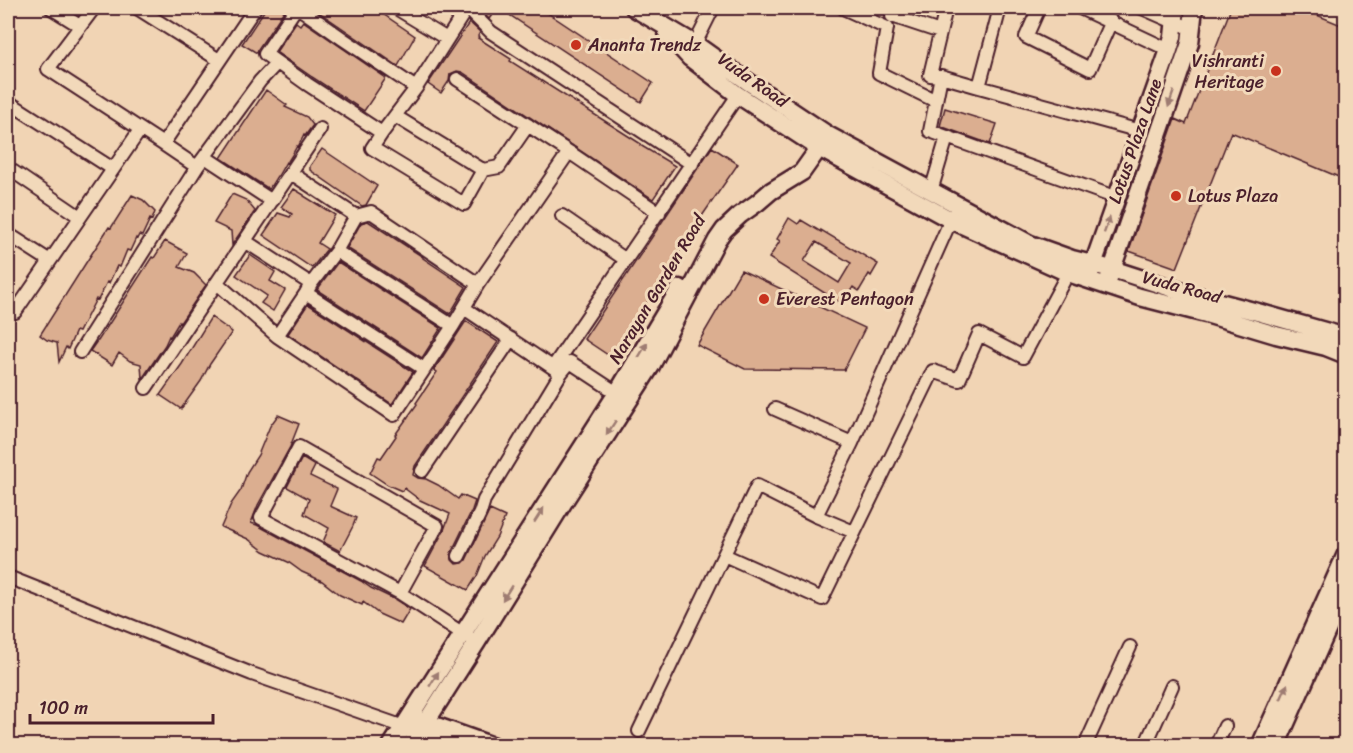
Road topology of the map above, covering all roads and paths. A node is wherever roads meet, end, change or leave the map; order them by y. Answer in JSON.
{"nodes":[{"id":1,"x":51,"y":8,"type":"edge"},
{"id":2,"x":94,"y":8,"type":"edge"},
{"id":3,"x":136,"y":8,"type":"edge"},
{"id":4,"x":255,"y":8,"type":"edge"},
{"id":5,"x":298,"y":8,"type":"edge"},
{"id":6,"x":396,"y":8,"type":"edge"},
{"id":7,"x":467,"y":8,"type":"edge"},
{"id":8,"x":634,"y":8,"type":"edge"},
{"id":9,"x":713,"y":8,"type":"edge"},
{"id":10,"x":843,"y":8,"type":"edge"},
{"id":11,"x":946,"y":8,"type":"edge"},
{"id":12,"x":1000,"y":8,"type":"edge"},
{"id":13,"x":1039,"y":8,"type":"edge"},
{"id":14,"x":1080,"y":8,"type":"edge"},
{"id":15,"x":1142,"y":8,"type":"edge"},
{"id":16,"x":1194,"y":8,"type":"edge"},
{"id":17,"x":892,"y":16,"type":"dead end"},
{"id":18,"x":657,"y":21,"type":"junction"},
{"id":19,"x":1111,"y":21,"type":"junction"},
{"id":20,"x":80,"y":26,"type":"junction"},
{"id":21,"x":1173,"y":29,"type":"edge"},
{"id":22,"x":940,"y":32,"type":"junction"},
{"id":23,"x":1191,"y":35,"type":"junction"},
{"id":24,"x":447,"y":39,"type":"junction"},
{"id":25,"x":695,"y":44,"type":"junction"},
{"id":26,"x":219,"y":60,"type":"junction"},
{"id":27,"x":277,"y":63,"type":"junction"},
{"id":28,"x":941,"y":76,"type":"junction"},
{"id":29,"x":457,"y":79,"type":"dead end"},
{"id":30,"x":979,"y":87,"type":"junction"},
{"id":31,"x":416,"y":88,"type":"junction"},
{"id":32,"x":738,"y":95,"type":"junction"},
{"id":33,"x":936,"y":102,"type":"junction"},
{"id":34,"x":10,"y":103,"type":"dead end"},
{"id":35,"x":395,"y":116,"type":"junction"},
{"id":36,"x":528,"y":125,"type":"junction"},
{"id":37,"x":320,"y":129,"type":"dead end"},
{"id":38,"x":140,"y":130,"type":"junction"},
{"id":39,"x":1140,"y":130,"type":"junction"},
{"id":40,"x":382,"y":134,"type":"junction"},
{"id":41,"x":946,"y":137,"type":"junction"},
{"id":42,"x":824,"y":142,"type":"junction"},
{"id":43,"x":163,"y":144,"type":"junction"},
{"id":44,"x":569,"y":152,"type":"junction"},
{"id":45,"x":205,"y":157,"type":"junction"},
{"id":46,"x":692,"y":164,"type":"junction"},
{"id":47,"x":197,"y":167,"type":"junction"},
{"id":48,"x":8,"y":168,"type":"edge"},
{"id":49,"x":113,"y":169,"type":"junction"},
{"id":50,"x":483,"y":170,"type":"junction"},
{"id":51,"x":291,"y":173,"type":"junction"},
{"id":52,"x":931,"y":191,"type":"junction"},
{"id":53,"x":1117,"y":198,"type":"junction"},
{"id":54,"x":272,"y":201,"type":"junction"},
{"id":55,"x":954,"y":212,"type":"junction"},
{"id":56,"x":659,"y":213,"type":"junction"},
{"id":57,"x":356,"y":216,"type":"junction"},
{"id":58,"x":562,"y":216,"type":"dead end"},
{"id":59,"x":80,"y":217,"type":"junction"},
{"id":60,"x":8,"y":234,"type":"edge"},
{"id":61,"x":245,"y":241,"type":"junction"},
{"id":62,"x":336,"y":251,"type":"junction"},
{"id":63,"x":627,"y":260,"type":"junction"},
{"id":64,"x":50,"y":261,"type":"junction"},
{"id":65,"x":1070,"y":266,"type":"junction"},
{"id":66,"x":1112,"y":269,"type":"junction"},
{"id":67,"x":1091,"y":272,"type":"junction"},
{"id":68,"x":217,"y":283,"type":"junction"},
{"id":69,"x":478,"y":284,"type":"junction"},
{"id":70,"x":1107,"y":286,"type":"junction"},
{"id":71,"x":308,"y":288,"type":"junction"},
{"id":72,"x":8,"y":307,"type":"edge"},
{"id":73,"x":464,"y":308,"type":"junction"},
{"id":74,"x":453,"y":326,"type":"junction"},
{"id":75,"x":277,"y":336,"type":"junction"},
{"id":76,"x":1346,"y":338,"type":"edge"},
{"id":77,"x":512,"y":339,"type":"junction"},
{"id":78,"x":80,"y":352,"type":"dead end"},
{"id":79,"x":1346,"y":355,"type":"edge"},
{"id":80,"x":424,"y":369,"type":"junction"},
{"id":81,"x":557,"y":370,"type":"junction"},
{"id":82,"x":147,"y":387,"type":"dead end"},
{"id":83,"x":622,"y":398,"type":"junction"},
{"id":84,"x":775,"y":409,"type":"dead end"},
{"id":85,"x":852,"y":443,"type":"junction"},
{"id":86,"x":422,"y":471,"type":"dead end"},
{"id":87,"x":816,"y":516,"type":"junction"},
{"id":88,"x":854,"y":532,"type":"junction"},
{"id":89,"x":1346,"y":554,"type":"edge"},
{"id":90,"x":724,"y":555,"type":"junction"},
{"id":91,"x":459,"y":556,"type":"dead end"},
{"id":92,"x":8,"y":577,"type":"edge"},
{"id":93,"x":1346,"y":588,"type":"edge"},
{"id":94,"x":400,"y":593,"type":"junction"},
{"id":95,"x":470,"y":638,"type":"junction"},
{"id":96,"x":1130,"y":647,"type":"dead end"},
{"id":97,"x":1172,"y":686,"type":"dead end"},
{"id":98,"x":1225,"y":726,"type":"dead end"},
{"id":99,"x":414,"y":729,"type":"edge"},
{"id":100,"x":639,"y":732,"type":"dead end"},
{"id":101,"x":1272,"y":743,"type":"edge"},
{"id":102,"x":391,"y":746,"type":"edge"},
{"id":103,"x":455,"y":746,"type":"edge"},
{"id":104,"x":493,"y":746,"type":"edge"},
{"id":105,"x":1085,"y":746,"type":"edge"},
{"id":106,"x":1145,"y":746,"type":"edge"},
{"id":107,"x":1216,"y":746,"type":"edge"}],
"edges":[{"from":1,"to":20,"type":"street"},
{"from":2,"to":20,"type":"street"},
{"from":3,"to":26,"type":"street"},
{"from":4,"to":26,"type":"street"},
{"from":5,"to":27,"type":"street"},
{"from":5,"to":31,"type":"street"},
{"from":6,"to":24,"type":"street"},
{"from":7,"to":24,"type":"street"},
{"from":7,"to":46,"type":"street"},
{"from":8,"to":18,"type":"street"},
{"from":9,"to":25,"type":"street"},
{"from":10,"to":33,"type":"street"},
{"from":11,"to":22,"type":"street"},
{"from":12,"to":30,"type":"street"},
{"from":13,"to":19,"type":"street"},
{"from":14,"to":19,"type":"street"},
{"from":15,"to":21,"type":"street"},
{"from":16,"to":23,"type":"street","name":"Lotus Plaza Lane"},
{"from":17,"to":22,"type":"street"},
{"from":18,"to":25,"type":"street","name":"Vuda Road"},
{"from":18,"to":32,"type":"street","name":"Vuda Road"},
{"from":19,"to":21,"type":"street"},
{"from":20,"to":38,"type":"street"},
{"from":21,"to":23,"type":"street"},
{"from":21,"to":39,"type":"street","name":"Lotus Plaza Lane"},
{"from":22,"to":28,"type":"street"},
{"from":23,"to":66,"type":"street","name":"Lotus Plaza Lane","one_way":true},
{"from":24,"to":31,"type":"street"},
{"from":25,"to":42,"type":"street","name":"Vuda Road"},
{"from":26,"to":43,"type":"street"},
{"from":27,"to":40,"type":"street"},
{"from":27,"to":45,"type":"street"},
{"from":28,"to":30,"type":"street"},
{"from":28,"to":33,"type":"street"},
{"from":29,"to":36,"type":"street"},
{"from":30,"to":39,"type":"street"},
{"from":31,"to":35,"type":"street"},
{"from":32,"to":42,"type":"street","name":"Vuda Road"},
{"from":32,"to":46,"type":"street"},
{"from":33,"to":41,"type":"street"},
{"from":34,"to":49,"type":"street"},
{"from":35,"to":40,"type":"street"},
{"from":35,"to":50,"type":"street"},
{"from":36,"to":44,"type":"street"},
{"from":36,"to":50,"type":"street"},
{"from":37,"to":51,"type":"street"},
{"from":38,"to":43,"type":"street"},
{"from":38,"to":49,"type":"street"},
{"from":39,"to":53,"type":"street","name":"Lotus Plaza Lane"},
{"from":40,"to":50,"type":"street"},
{"from":41,"to":52,"type":"street"},
{"from":41,"to":53,"type":"street"},
{"from":42,"to":52,"type":"street","name":"Vuda Road"},
{"from":42,"to":55,"type":"street","name":"Vuda Road"},
{"from":42,"to":83,"type":"street","name":"Narayan Garden Road"},
{"from":43,"to":47,"type":"street"},
{"from":44,"to":56,"type":"street"},
{"from":44,"to":69,"type":"street"},
{"from":45,"to":47,"type":"street"},
{"from":45,"to":54,"type":"street"},
{"from":46,"to":56,"type":"street"},
{"from":47,"to":78,"type":"street"},
{"from":48,"to":59,"type":"street"},
{"from":49,"to":59,"type":"street"},
{"from":51,"to":54,"type":"street"},
{"from":51,"to":57,"type":"street"},
{"from":52,"to":55,"type":"street","name":"Vuda Road"},
{"from":67,"to":53,"type":"street","name":"Lotus Plaza Lane","one_way":true},
{"from":54,"to":61,"type":"street"},
{"from":55,"to":65,"type":"street","name":"Vuda Road"},
{"from":55,"to":85,"type":"street"},
{"from":56,"to":63,"type":"street"},
{"from":57,"to":62,"type":"street"},
{"from":57,"to":69,"type":"street"},
{"from":58,"to":63,"type":"street"},
{"from":59,"to":64,"type":"street"},
{"from":60,"to":64,"type":"street"},
{"from":61,"to":68,"type":"street"},
{"from":61,"to":71,"type":"street"},
{"from":62,"to":71,"type":"street"},
{"from":62,"to":74,"type":"street"},
{"from":63,"to":81,"type":"street"},
{"from":64,"to":72,"type":"street"},
{"from":65,"to":67,"type":"street","name":"Vuda Road"},
{"from":65,"to":88,"type":"street"},
{"from":66,"to":67,"type":"street","name":"Vuda Road"},
{"from":66,"to":70,"type":"street","name":"Lotus Plaza Lane"},
{"from":66,"to":76,"type":"street","name":"Vuda Road"},
{"from":67,"to":70,"type":"street","name":"Vuda Road"},
{"from":68,"to":75,"type":"street"},
{"from":68,"to":82,"type":"street"},
{"from":69,"to":73,"type":"street"},
{"from":70,"to":79,"type":"street","name":"Vuda Road"},
{"from":71,"to":75,"type":"street"},
{"from":71,"to":80,"type":"street"},
{"from":73,"to":74,"type":"street"},
{"from":73,"to":77,"type":"street"},
{"from":74,"to":80,"type":"street"},
{"from":75,"to":80,"type":"street"},
{"from":77,"to":81,"type":"street"},
{"from":77,"to":86,"type":"street"},
{"from":81,"to":83,"type":"street"},
{"from":81,"to":91,"type":"street"},
{"from":83,"to":95,"type":"street","name":"Narayan Garden Road"},
{"from":84,"to":85,"type":"street"},
{"from":85,"to":87,"type":"street"},
{"from":87,"to":88,"type":"street"},
{"from":87,"to":90,"type":"street"},
{"from":88,"to":90,"type":"street"},
{"from":101,"to":89,"type":"street","one_way":true},
{"from":90,"to":100,"type":"street"},
{"from":92,"to":99,"type":"street"},
{"from":93,"to":101,"type":"street"},
{"from":94,"to":94,"type":"street"},
{"from":94,"to":95,"type":"street"},
{"from":95,"to":99,"type":"street","name":"Narayan Garden Road"},
{"from":96,"to":105,"type":"street"},
{"from":97,"to":106,"type":"street"},
{"from":98,"to":107,"type":"street"},
{"from":99,"to":102,"type":"street","name":"Narayan Garden Road"},
{"from":99,"to":103,"type":"street"},
{"from":99,"to":104,"type":"street"}]}
